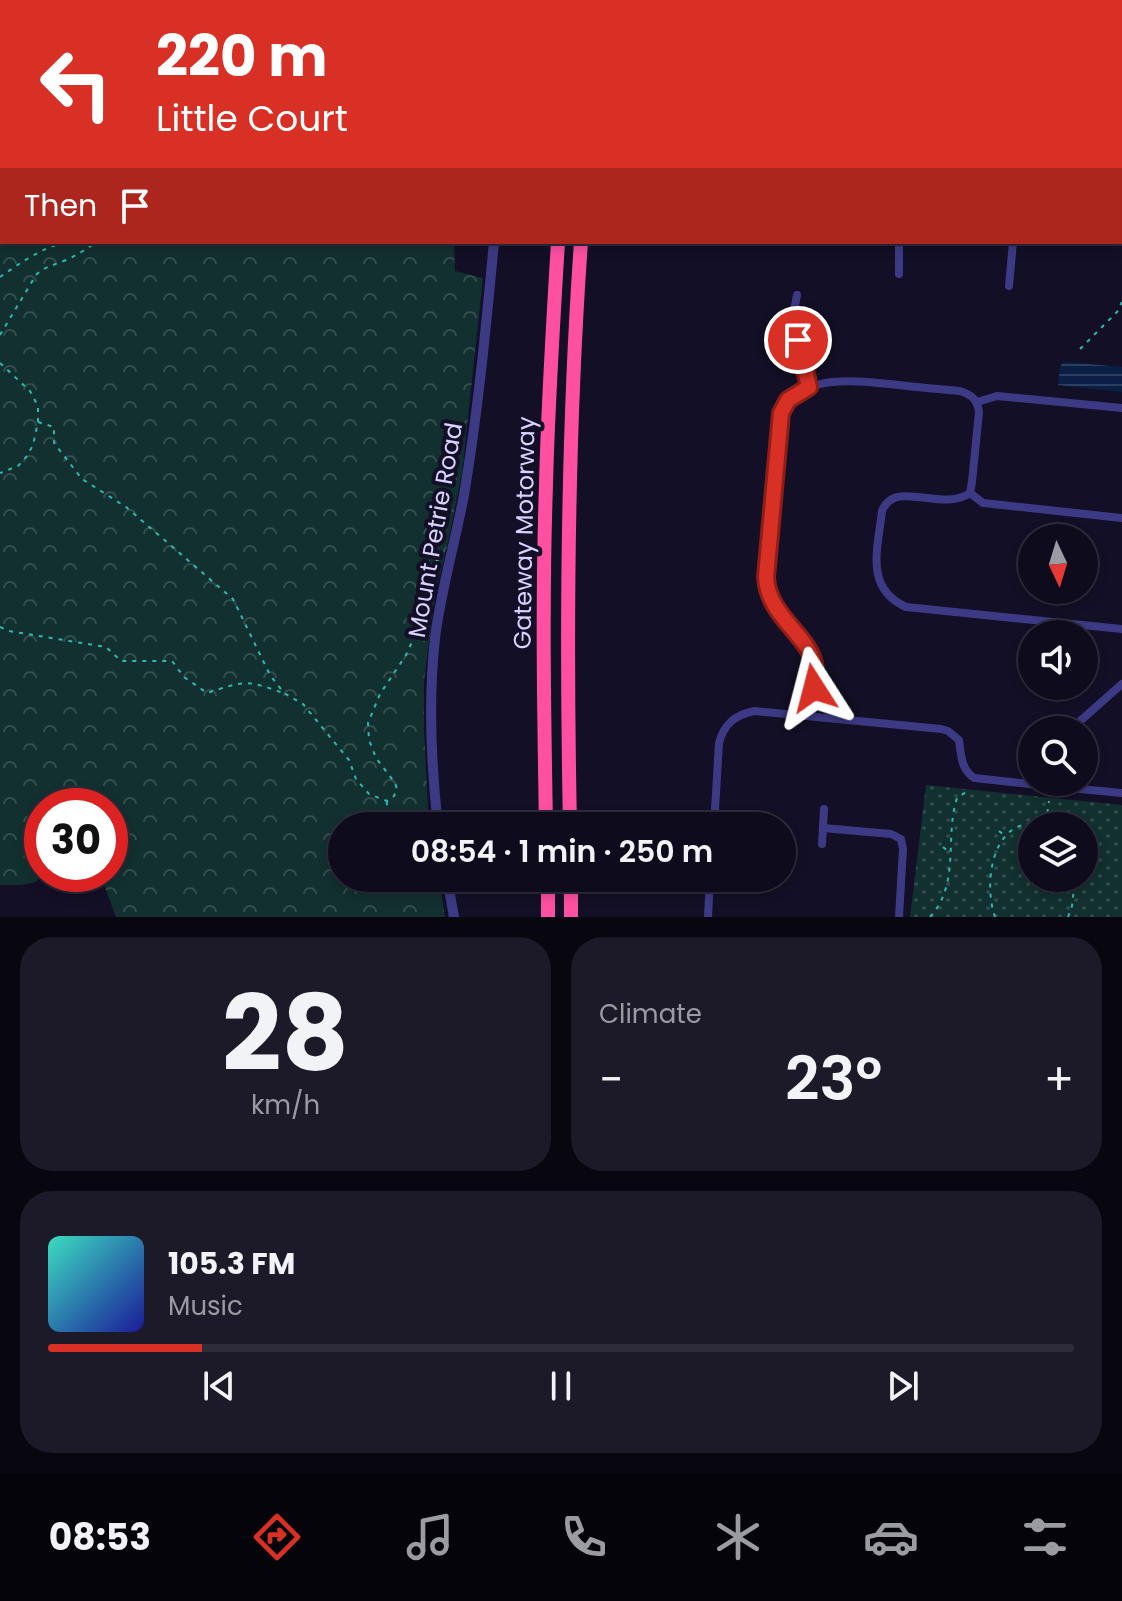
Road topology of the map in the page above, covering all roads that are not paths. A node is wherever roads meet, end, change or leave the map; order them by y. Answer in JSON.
{"nodes":[{"id":1,"x":494,"y":244,"type":"edge"},
{"id":2,"x":558,"y":244,"type":"edge"},
{"id":3,"x":581,"y":244,"type":"edge"},
{"id":4,"x":899,"y":244,"type":"edge"},
{"id":5,"x":1013,"y":244,"type":"edge"},
{"id":6,"x":899,"y":274,"type":"dead end"},
{"id":7,"x":1009,"y":286,"type":"dead end"},
{"id":8,"x":797,"y":295,"type":"dead end"},
{"id":9,"x":809,"y":387,"type":"junction"},
{"id":10,"x":977,"y":402,"type":"junction"},
{"id":11,"x":1122,"y":408,"type":"edge"},
{"id":12,"x":970,"y":493,"type":"junction"},
{"id":13,"x":1122,"y":518,"type":"edge"},
{"id":14,"x":1122,"y":629,"type":"edge"},
{"id":15,"x":1122,"y":684,"type":"edge"},
{"id":16,"x":812,"y":716,"type":"junction"},
{"id":17,"x":1086,"y":716,"type":"edge"},
{"id":18,"x":1018,"y":783,"type":"edge"},
{"id":19,"x":1098,"y":791,"type":"edge"},
{"id":20,"x":1122,"y":793,"type":"edge"},
{"id":21,"x":824,"y":809,"type":"dead end"},
{"id":22,"x":437,"y":812,"type":"edge"},
{"id":23,"x":546,"y":812,"type":"edge"},
{"id":24,"x":570,"y":812,"type":"edge"},
{"id":25,"x":715,"y":812,"type":"edge"},
{"id":26,"x":823,"y":828,"type":"junction"},
{"id":27,"x":822,"y":844,"type":"dead end"},
{"id":28,"x":450,"y":892,"type":"edge"},
{"id":29,"x":548,"y":892,"type":"edge"},
{"id":30,"x":571,"y":892,"type":"edge"},
{"id":31,"x":709,"y":892,"type":"edge"},
{"id":32,"x":454,"y":917,"type":"edge"},
{"id":33,"x":548,"y":917,"type":"edge"},
{"id":34,"x":571,"y":917,"type":"edge"},
{"id":35,"x":708,"y":917,"type":"edge"},
{"id":36,"x":899,"y":917,"type":"edge"}],
"edges":[{"from":1,"to":22,"type":"street","name":"Mount Petrie Road"},
{"from":2,"to":23,"type":"highway","name":"Gateway Motorway"},
{"from":3,"to":24,"type":"highway","name":"Gateway Motorway"},
{"from":4,"to":6,"type":"street"},
{"from":5,"to":7,"type":"street"},
{"from":8,"to":9,"type":"street"},
{"from":9,"to":10,"type":"street"},
{"from":9,"to":16,"type":"street"},
{"from":10,"to":11,"type":"street"},
{"from":10,"to":12,"type":"street"},
{"from":12,"to":13,"type":"street"},
{"from":12,"to":14,"type":"street"},
{"from":15,"to":17,"type":"street"},
{"from":16,"to":18,"type":"street"},
{"from":16,"to":25,"type":"street"},
{"from":19,"to":20,"type":"street"},
{"from":21,"to":26,"type":"street"},
{"from":26,"to":27,"type":"street"},
{"from":26,"to":36,"type":"street"},
{"from":28,"to":32,"type":"street"},
{"from":29,"to":33,"type":"highway"},
{"from":30,"to":34,"type":"highway"},
{"from":31,"to":35,"type":"street"}]}
